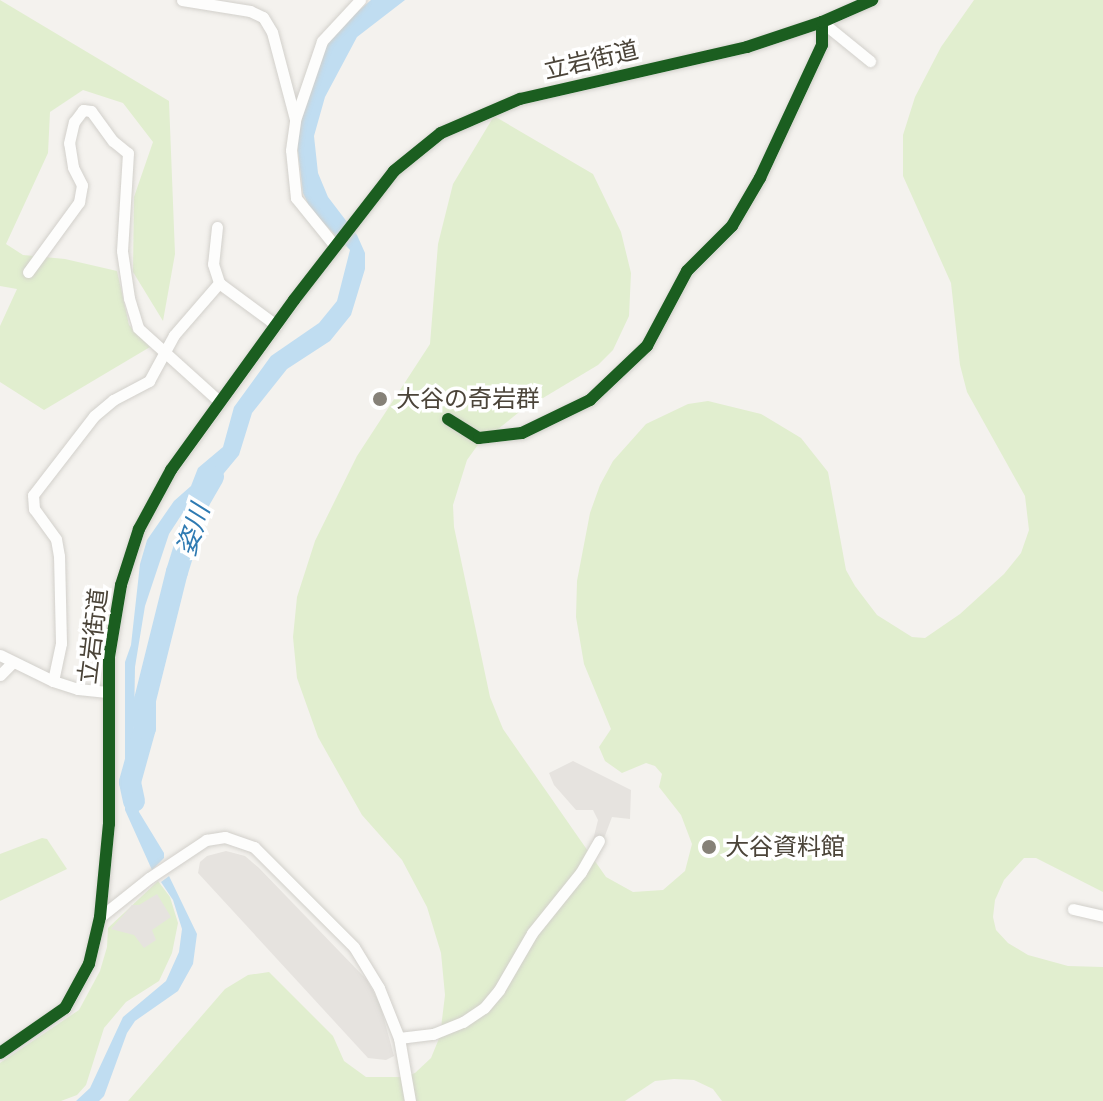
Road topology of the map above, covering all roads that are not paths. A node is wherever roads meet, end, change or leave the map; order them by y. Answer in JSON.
{"nodes":[{"id":1,"x":182,"y":0,"type":"edge"},
{"id":2,"x":360,"y":0,"type":"edge"},
{"id":3,"x":872,"y":0,"type":"edge"},
{"id":4,"x":822,"y":22,"type":"junction"},
{"id":5,"x":870,"y":61,"type":"dead end"},
{"id":6,"x":295,"y":120,"type":"junction"},
{"id":7,"x":217,"y":227,"type":"dead end"},
{"id":8,"x":335,"y":246,"type":"junction"},
{"id":9,"x":28,"y":272,"type":"dead end"},
{"id":10,"x":219,"y":283,"type":"junction"},
{"id":11,"x":276,"y":325,"type":"junction"},
{"id":12,"x":164,"y":352,"type":"junction"},
{"id":13,"x":220,"y":402,"type":"junction"},
{"id":14,"x":448,"y":419,"type":"dead end"},
{"id":15,"x":0,"y":655,"type":"edge"},
{"id":16,"x":12,"y":663,"type":"junction"},
{"id":17,"x":0,"y":675,"type":"edge"},
{"id":18,"x":53,"y":681,"type":"junction"},
{"id":19,"x":107,"y":692,"type":"junction"},
{"id":20,"x":599,"y":841,"type":"dead end"},
{"id":21,"x":1073,"y":909,"type":"dead end"},
{"id":22,"x":1103,"y":916,"type":"edge"},
{"id":23,"x":100,"y":917,"type":"junction"},
{"id":24,"x":399,"y":1038,"type":"junction"},
{"id":25,"x":0,"y":1053,"type":"edge"},
{"id":26,"x":410,"y":1101,"type":"edge"}],
"edges":[{"from":1,"to":6,"type":"street"},
{"from":2,"to":6,"type":"street"},
{"from":3,"to":4,"type":"street","name":"立岩街道"},
{"from":4,"to":5,"type":"street"},
{"from":4,"to":8,"type":"street","name":"立岩街道"},
{"from":4,"to":14,"type":"street"},
{"from":6,"to":8,"type":"street"},
{"from":7,"to":10,"type":"street"},
{"from":8,"to":11,"type":"street","name":"立岩街道"},
{"from":9,"to":12,"type":"street"},
{"from":10,"to":11,"type":"street"},
{"from":10,"to":12,"type":"street"},
{"from":11,"to":13,"type":"street","name":"立岩街道"},
{"from":12,"to":13,"type":"street"},
{"from":12,"to":18,"type":"street"},
{"from":13,"to":19,"type":"street","name":"立岩街道"},
{"from":15,"to":16,"type":"street"},
{"from":16,"to":17,"type":"street"},
{"from":16,"to":18,"type":"street"},
{"from":18,"to":19,"type":"street"},
{"from":19,"to":23,"type":"street","name":"立岩街道"},
{"from":20,"to":24,"type":"street"},
{"from":21,"to":22,"type":"street"},
{"from":23,"to":24,"type":"street"},
{"from":23,"to":25,"type":"street","name":"立岩街道"},
{"from":24,"to":26,"type":"street"}]}
